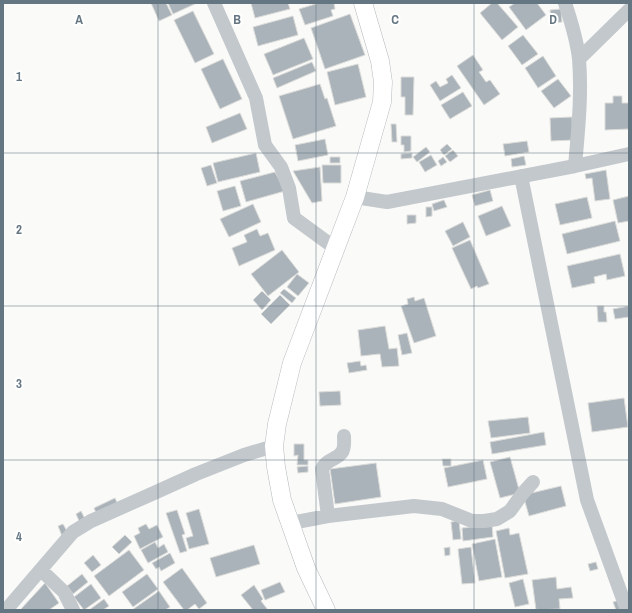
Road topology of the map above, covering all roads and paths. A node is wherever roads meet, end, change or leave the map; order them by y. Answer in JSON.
{"nodes":[{"id":1,"x":214,"y":3,"type":"edge"},
{"id":2,"x":363,"y":3,"type":"edge"},
{"id":3,"x":565,"y":3,"type":"edge"},
{"id":4,"x":629,"y":10,"type":"edge"},
{"id":5,"x":578,"y":60,"type":"junction"},
{"id":6,"x":629,"y":154,"type":"edge"},
{"id":7,"x":575,"y":166,"type":"junction"},
{"id":8,"x":521,"y":176,"type":"junction"},
{"id":9,"x":355,"y":197,"type":"junction"},
{"id":10,"x":335,"y":248,"type":"junction"},
{"id":11,"x":344,"y":436,"type":"dead end"},
{"id":12,"x":274,"y":446,"type":"junction"},
{"id":13,"x":533,"y":482,"type":"dead end"},
{"id":14,"x":328,"y":516,"type":"junction"},
{"id":15,"x":291,"y":523,"type":"junction"},
{"id":16,"x":41,"y":570,"type":"junction"},
{"id":17,"x":6,"y":610,"type":"edge"},
{"id":18,"x":73,"y":610,"type":"edge"},
{"id":19,"x":326,"y":610,"type":"edge"},
{"id":20,"x":627,"y":610,"type":"edge"}],
"edges":[{"from":1,"to":10,"type":"street"},
{"from":2,"to":9,"type":"main road"},
{"from":3,"to":5,"type":"street"},
{"from":4,"to":5,"type":"street"},
{"from":5,"to":7,"type":"street"},
{"from":6,"to":7,"type":"street"},
{"from":7,"to":8,"type":"street"},
{"from":8,"to":9,"type":"street"},
{"from":8,"to":20,"type":"street"},
{"from":9,"to":10,"type":"main road"},
{"from":10,"to":12,"type":"main road"},
{"from":11,"to":14,"type":"street"},
{"from":12,"to":15,"type":"main road"},
{"from":12,"to":16,"type":"street"},
{"from":13,"to":14,"type":"street"},
{"from":14,"to":15,"type":"street"},
{"from":15,"to":19,"type":"main road"},
{"from":16,"to":17,"type":"street"},
{"from":16,"to":18,"type":"street"}]}
